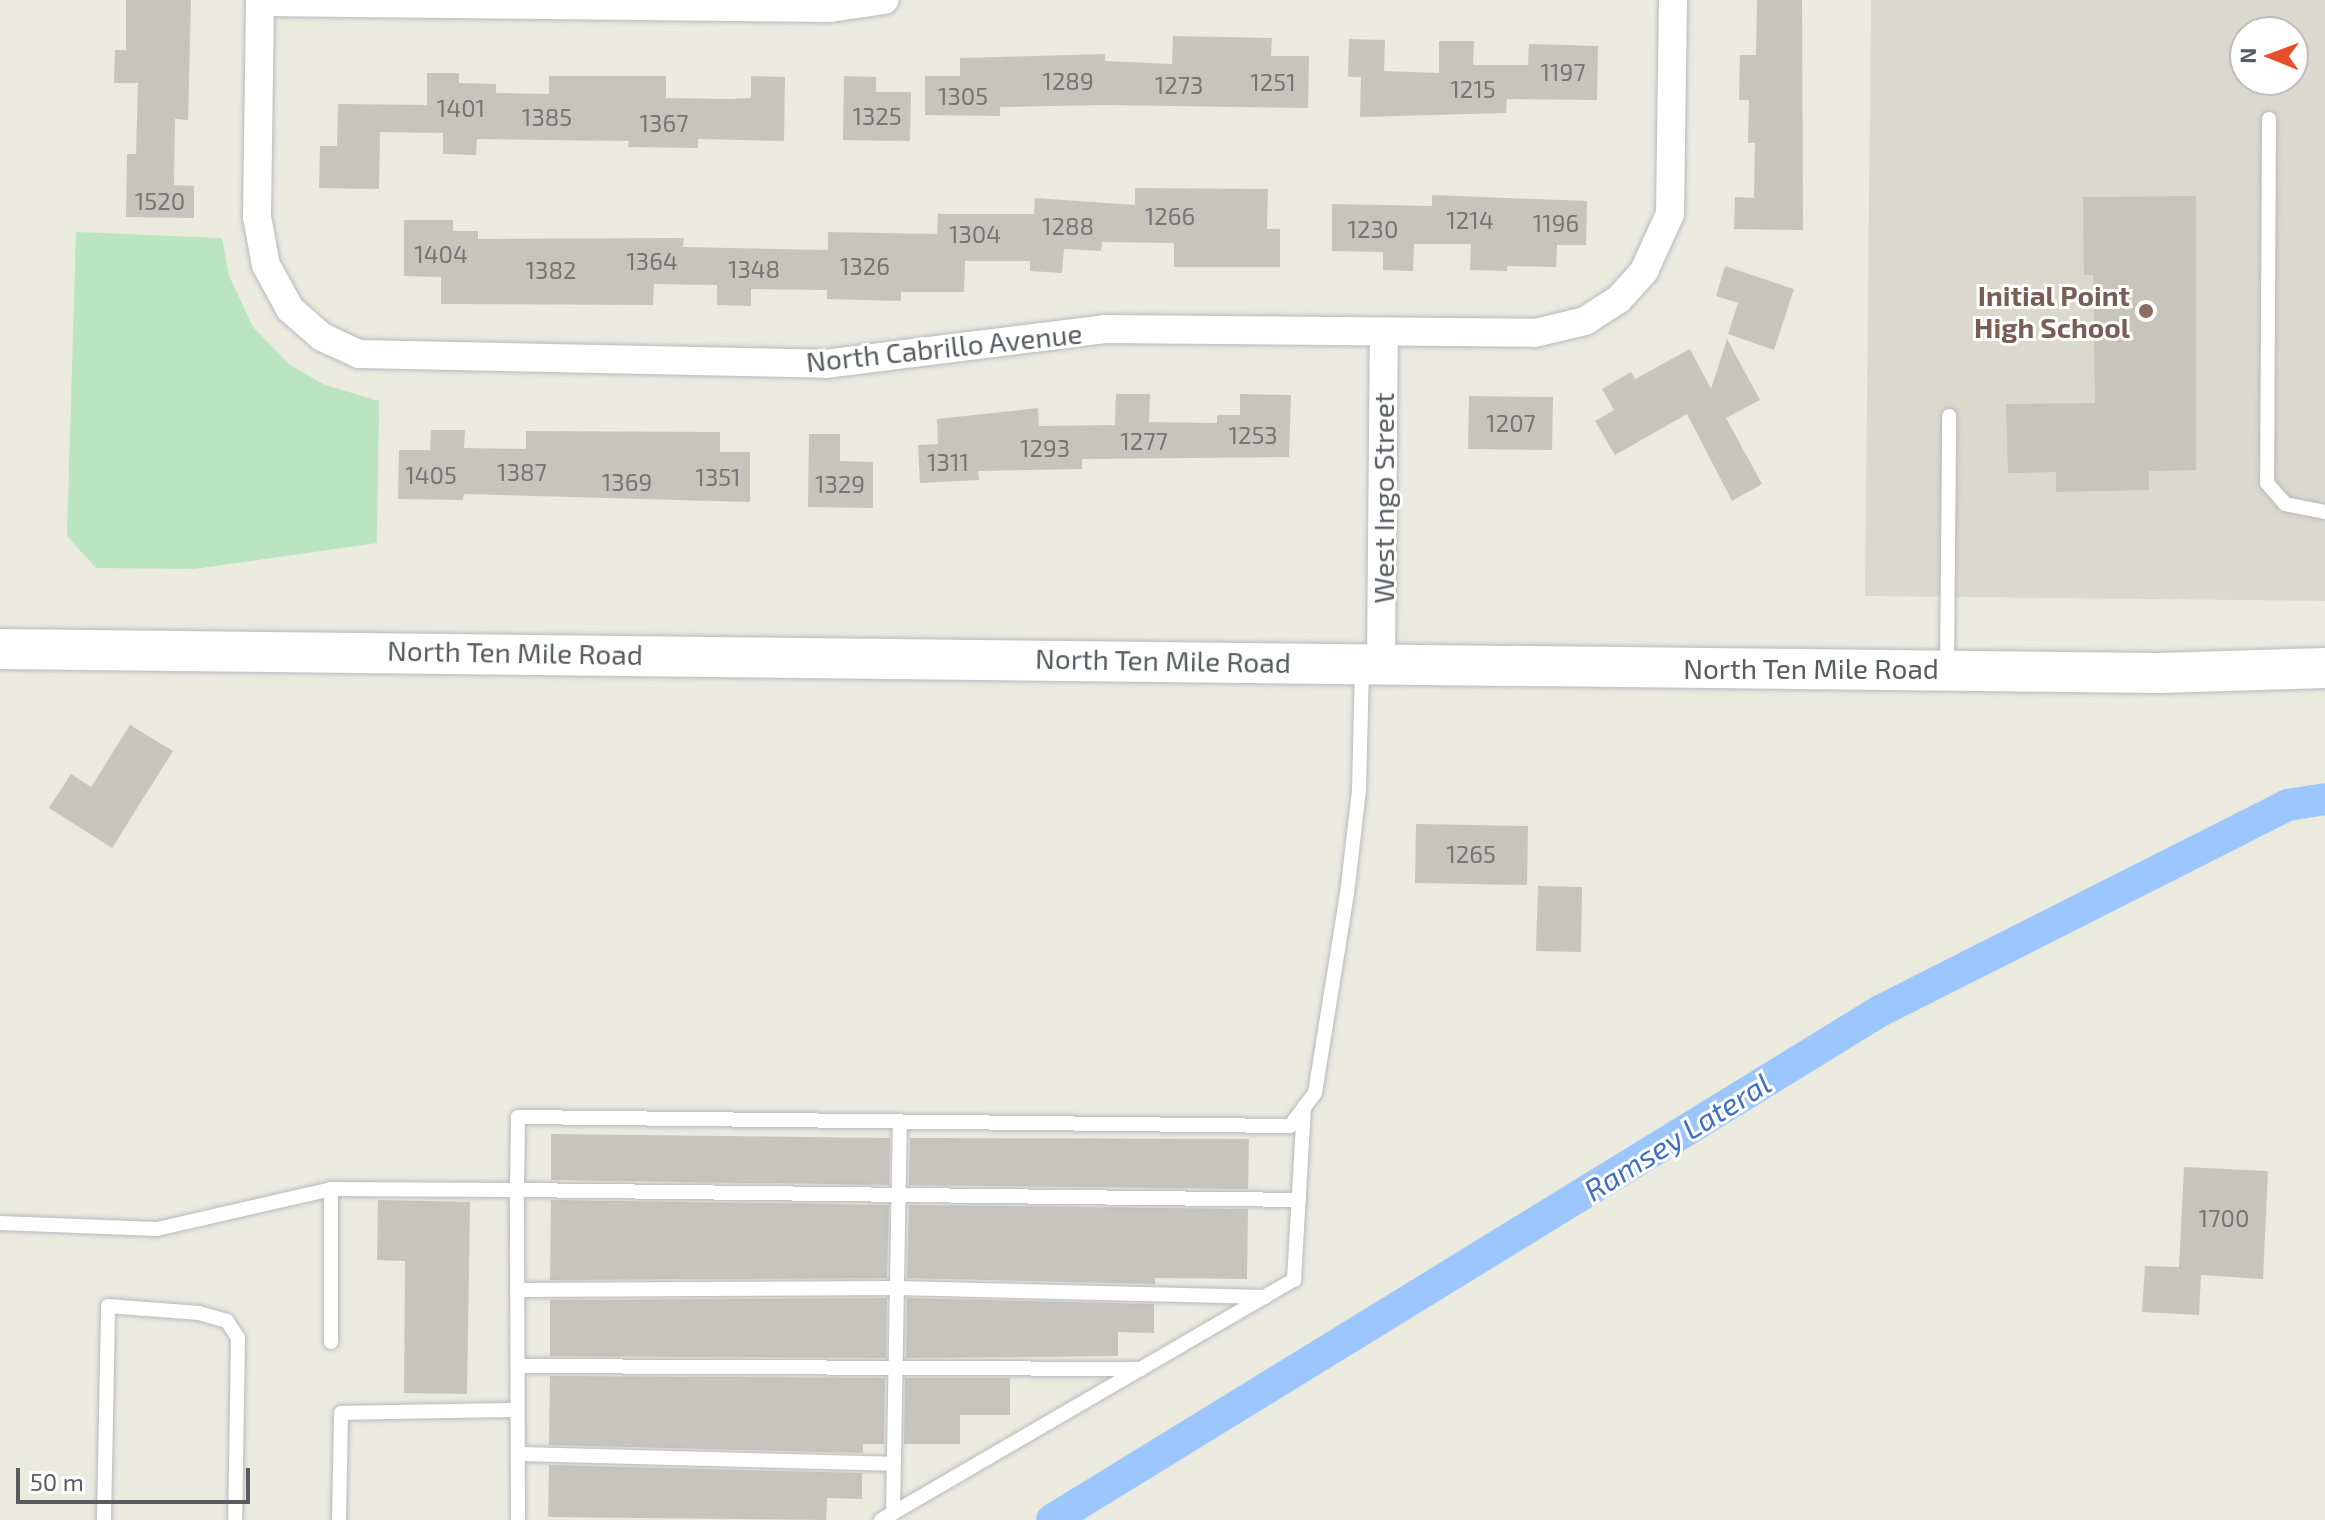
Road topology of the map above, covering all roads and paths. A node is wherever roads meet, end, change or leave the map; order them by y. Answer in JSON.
{"nodes":[{"id":1,"x":884,"y":0,"type":"edge"},
{"id":2,"x":1673,"y":0,"type":"edge"},
{"id":3,"x":260,"y":1,"type":"edge"},
{"id":4,"x":2269,"y":119,"type":"dead end"},
{"id":5,"x":1384,"y":333,"type":"junction"},
{"id":6,"x":1949,"y":416,"type":"dead end"},
{"id":7,"x":2325,"y":512,"type":"edge"},
{"id":8,"x":0,"y":649,"type":"edge"},
{"id":9,"x":1372,"y":663,"type":"junction"},
{"id":10,"x":2325,"y":668,"type":"edge"},
{"id":11,"x":1947,"y":669,"type":"junction"},
{"id":12,"x":1304,"y":1107,"type":"junction"},
{"id":13,"x":900,"y":1124,"type":"junction"},
{"id":14,"x":331,"y":1189,"type":"junction"},
{"id":15,"x":517,"y":1190,"type":"junction"},
{"id":16,"x":899,"y":1196,"type":"junction"},
{"id":17,"x":1299,"y":1200,"type":"junction"},
{"id":18,"x":0,"y":1223,"type":"edge"},
{"id":19,"x":897,"y":1288,"type":"junction"},
{"id":20,"x":517,"y":1290,"type":"junction"},
{"id":21,"x":1265,"y":1297,"type":"junction"},
{"id":22,"x":331,"y":1342,"type":"dead end"},
{"id":23,"x":518,"y":1366,"type":"junction"},
{"id":24,"x":1142,"y":1369,"type":"junction"},
{"id":25,"x":896,"y":1370,"type":"junction"},
{"id":26,"x":517,"y":1410,"type":"junction"},
{"id":27,"x":518,"y":1454,"type":"junction"},
{"id":28,"x":894,"y":1464,"type":"junction"},
{"id":29,"x":887,"y":1516,"type":"edge"},
{"id":30,"x":104,"y":1520,"type":"edge"},
{"id":31,"x":235,"y":1520,"type":"edge"},
{"id":32,"x":339,"y":1520,"type":"edge"},
{"id":33,"x":518,"y":1520,"type":"edge"}],
"edges":[{"from":1,"to":3,"type":"street"},
{"from":2,"to":5,"type":"street","name":"North Cabrillo Avenue"},
{"from":3,"to":5,"type":"street","name":"North Cabrillo Avenue"},
{"from":4,"to":7,"type":"lane"},
{"from":5,"to":9,"type":"street","name":"West Ingo Street"},
{"from":6,"to":11,"type":"lane"},
{"from":8,"to":9,"type":"main road","name":"North Ten Mile Road"},
{"from":9,"to":11,"type":"main road","name":"North Ten Mile Road"},
{"from":9,"to":12,"type":"lane"},
{"from":10,"to":11,"type":"main road","name":"North Ten Mile Road"},
{"from":12,"to":13,"type":"lane"},
{"from":12,"to":17,"type":"lane"},
{"from":13,"to":15,"type":"lane"},
{"from":13,"to":16,"type":"lane"},
{"from":14,"to":15,"type":"lane"},
{"from":14,"to":18,"type":"lane"},
{"from":14,"to":22,"type":"lane"},
{"from":15,"to":16,"type":"lane"},
{"from":15,"to":20,"type":"lane"},
{"from":16,"to":17,"type":"lane"},
{"from":16,"to":19,"type":"lane"},
{"from":17,"to":21,"type":"lane"},
{"from":19,"to":20,"type":"lane"},
{"from":19,"to":21,"type":"lane"},
{"from":19,"to":25,"type":"lane"},
{"from":20,"to":23,"type":"lane"},
{"from":21,"to":24,"type":"lane"},
{"from":23,"to":25,"type":"lane"},
{"from":23,"to":26,"type":"lane"},
{"from":24,"to":25,"type":"lane"},
{"from":24,"to":29,"type":"lane"},
{"from":25,"to":28,"type":"lane"},
{"from":26,"to":27,"type":"lane"},
{"from":26,"to":32,"type":"lane"},
{"from":27,"to":28,"type":"lane"},
{"from":27,"to":33,"type":"lane"},
{"from":28,"to":29,"type":"lane"},
{"from":30,"to":31,"type":"lane"}]}
